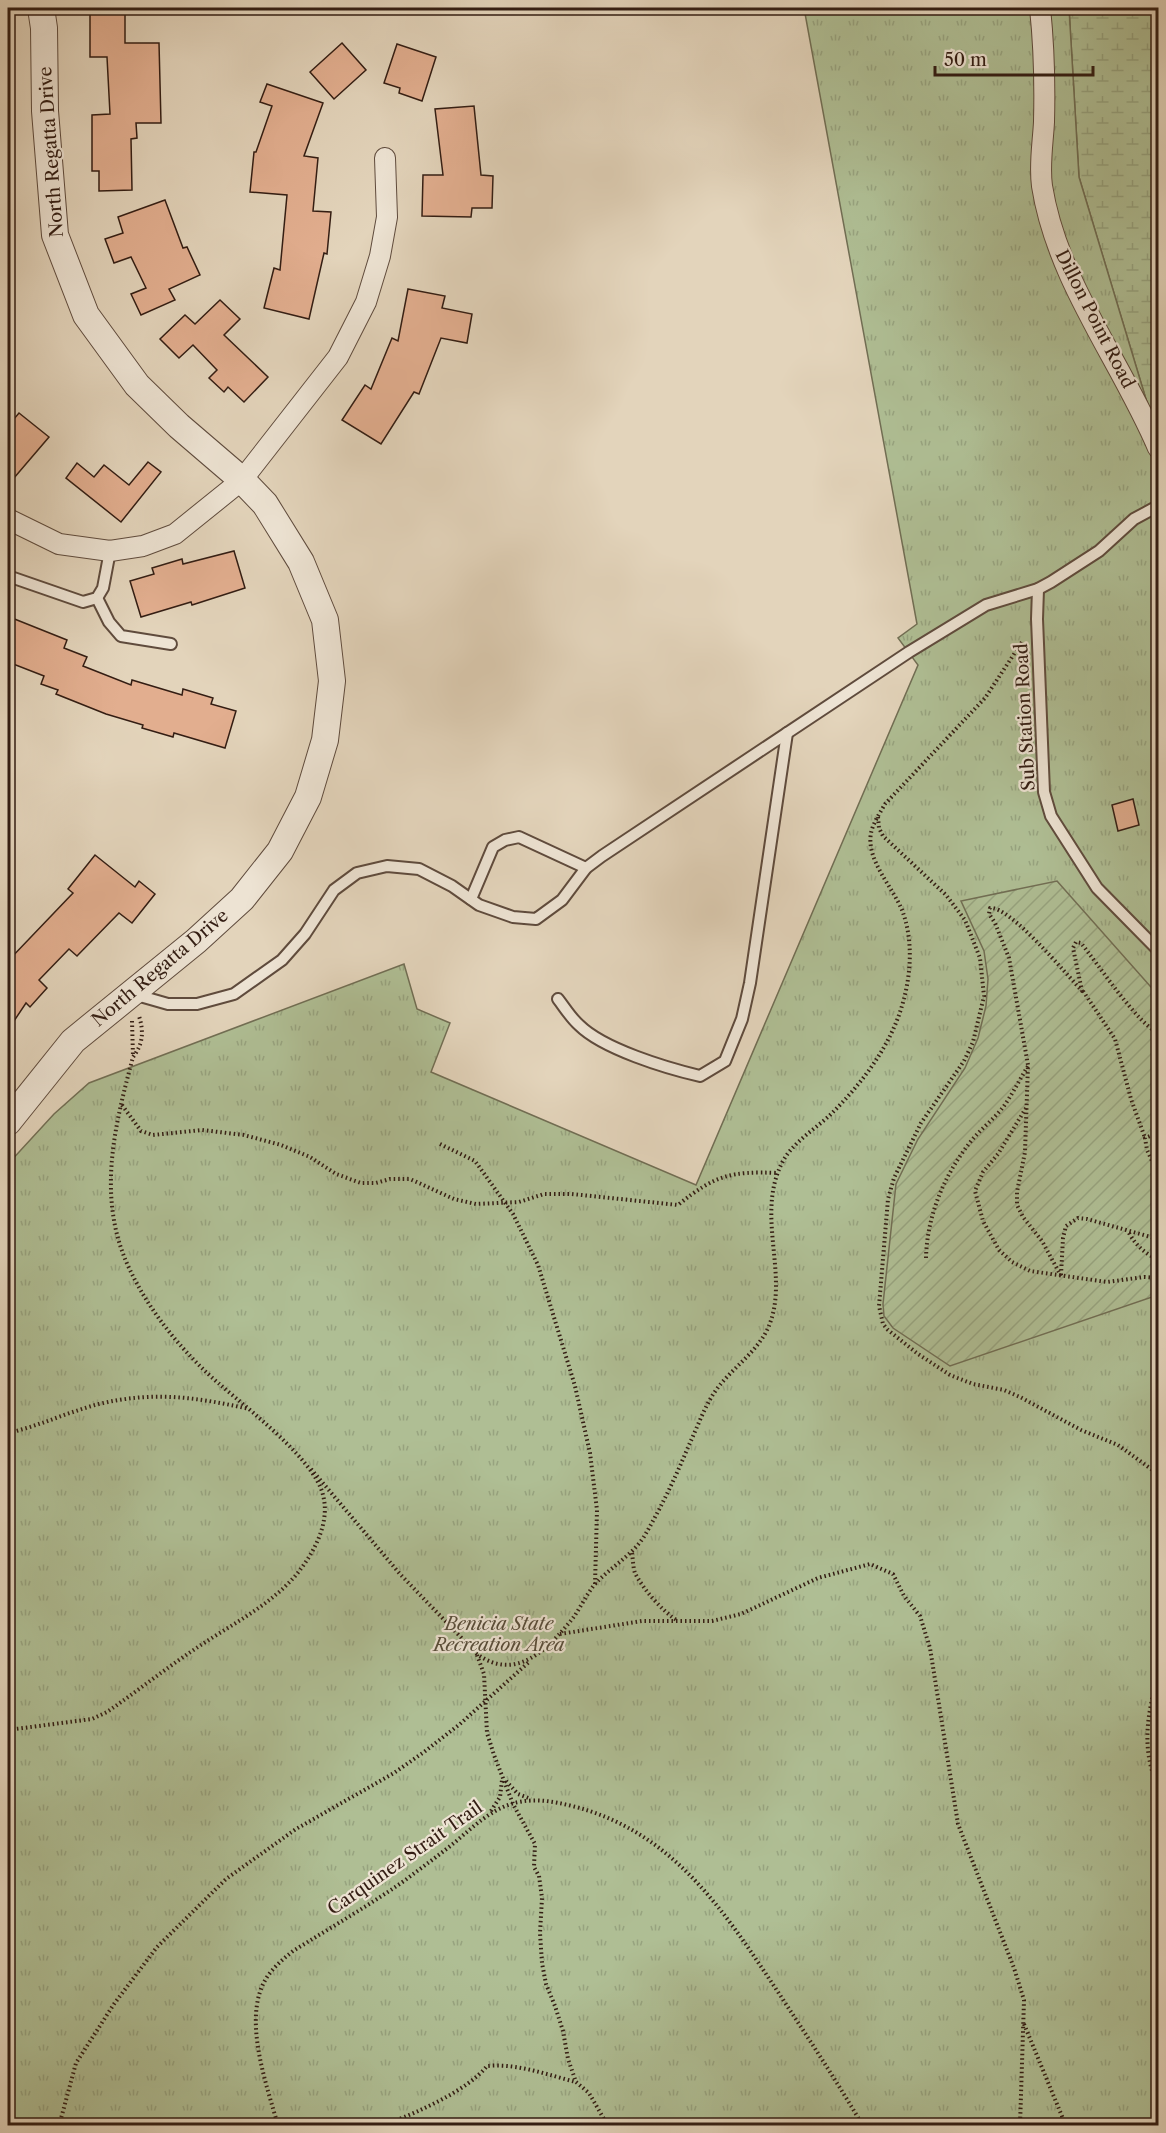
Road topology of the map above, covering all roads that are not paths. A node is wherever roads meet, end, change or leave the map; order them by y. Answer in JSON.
{"nodes":[{"id":1,"x":41,"y":8,"type":"edge"},
{"id":2,"x":1040,"y":8,"type":"edge"},
{"id":3,"x":385,"y":158,"type":"dead end"},
{"id":4,"x":1158,"y":448,"type":"edge"},
{"id":5,"x":242,"y":480,"type":"junction"},
{"id":6,"x":1158,"y":506,"type":"edge"},
{"id":7,"x":8,"y":519,"type":"edge"},
{"id":8,"x":110,"y":551,"type":"junction"},
{"id":9,"x":8,"y":576,"type":"edge"},
{"id":10,"x":1038,"y":589,"type":"junction"},
{"id":11,"x":97,"y":598,"type":"junction"},
{"id":12,"x":171,"y":644,"type":"dead end"},
{"id":13,"x":787,"y":733,"type":"junction"},
{"id":14,"x":586,"y":868,"type":"junction"},
{"id":15,"x":471,"y":899,"type":"junction"},
{"id":16,"x":1158,"y":950,"type":"edge"},
{"id":17,"x":129,"y":993,"type":"junction"},
{"id":18,"x":558,"y":999,"type":"dead end"},
{"id":19,"x":8,"y":1122,"type":"edge"}],
"edges":[{"from":1,"to":5,"type":"street","name":"North Regatta Drive"},
{"from":2,"to":4,"type":"street","name":"Dillon Point Road"},
{"from":3,"to":5,"type":"street"},
{"from":5,"to":8,"type":"street"},
{"from":5,"to":17,"type":"street","name":"North Regatta Drive"},
{"from":6,"to":10,"type":"lane"},
{"from":7,"to":8,"type":"street"},
{"from":8,"to":11,"type":"lane"},
{"from":9,"to":11,"type":"lane"},
{"from":10,"to":13,"type":"lane"},
{"from":10,"to":16,"type":"lane","name":"Sub Station Road"},
{"from":11,"to":12,"type":"lane"},
{"from":13,"to":14,"type":"lane"},
{"from":13,"to":18,"type":"lane"},
{"from":14,"to":15,"type":"lane"},
{"from":14,"to":15,"type":"lane"},
{"from":15,"to":17,"type":"lane"},
{"from":17,"to":19,"type":"street","name":"North Regatta Drive"}]}
